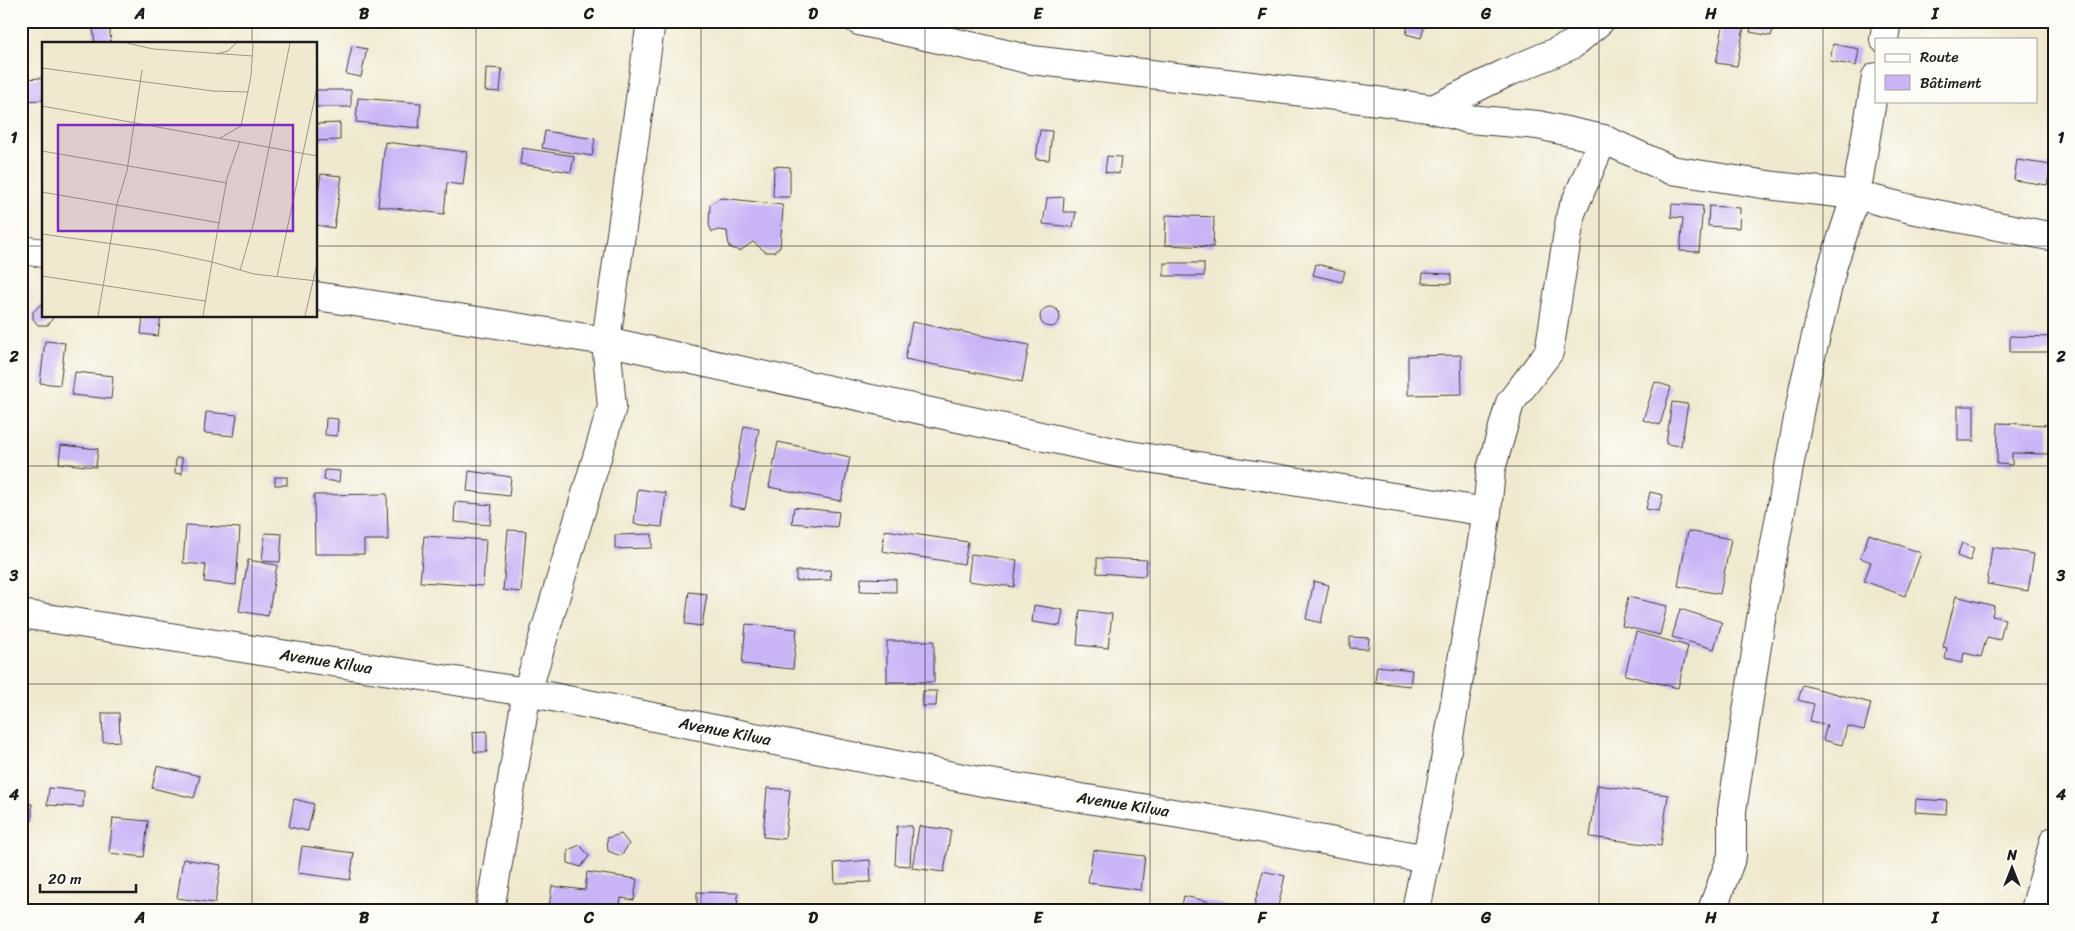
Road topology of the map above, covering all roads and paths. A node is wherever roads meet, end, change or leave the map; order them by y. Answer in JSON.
{"nodes":[{"id":1,"x":651,"y":21,"type":"edge"},
{"id":2,"x":859,"y":21,"type":"edge"},
{"id":3,"x":1600,"y":21,"type":"edge"},
{"id":4,"x":1887,"y":21,"type":"edge"},
{"id":5,"x":1884,"y":38,"type":"edge"},
{"id":6,"x":1875,"y":83,"type":"edge"},
{"id":7,"x":1433,"y":109,"type":"junction"},
{"id":8,"x":1603,"y":139,"type":"junction"},
{"id":9,"x":1856,"y":196,"type":"junction"},
{"id":10,"x":2054,"y":237,"type":"edge"},
{"id":11,"x":21,"y":250,"type":"edge"},
{"id":12,"x":42,"y":253,"type":"edge"},
{"id":13,"x":318,"y":296,"type":"edge"},
{"id":14,"x":606,"y":341,"type":"junction"},
{"id":15,"x":1487,"y":512,"type":"junction"},
{"id":16,"x":21,"y":614,"type":"edge"},
{"id":17,"x":527,"y":692,"type":"junction"},
{"id":18,"x":2054,"y":841,"type":"edge"},
{"id":19,"x":1427,"y":859,"type":"junction"},
{"id":20,"x":490,"y":910,"type":"edge"},
{"id":21,"x":1416,"y":910,"type":"edge"},
{"id":22,"x":1712,"y":910,"type":"edge"},
{"id":23,"x":2035,"y":910,"type":"edge"}],
"edges":[{"from":1,"to":14,"type":"street"},
{"from":2,"to":7,"type":"street"},
{"from":3,"to":7,"type":"street"},
{"from":4,"to":5,"type":"street"},
{"from":6,"to":9,"type":"street"},
{"from":7,"to":8,"type":"street"},
{"from":8,"to":9,"type":"street"},
{"from":8,"to":15,"type":"street"},
{"from":9,"to":10,"type":"street"},
{"from":9,"to":22,"type":"street"},
{"from":11,"to":12,"type":"street"},
{"from":13,"to":14,"type":"street"},
{"from":14,"to":15,"type":"street"},
{"from":14,"to":17,"type":"street"},
{"from":15,"to":19,"type":"street"},
{"from":16,"to":17,"type":"street","name":"Avenue Kilwa"},
{"from":17,"to":19,"type":"street","name":"Avenue Kilwa"},
{"from":17,"to":20,"type":"street"},
{"from":18,"to":23,"type":"street"},
{"from":19,"to":21,"type":"street"}]}
